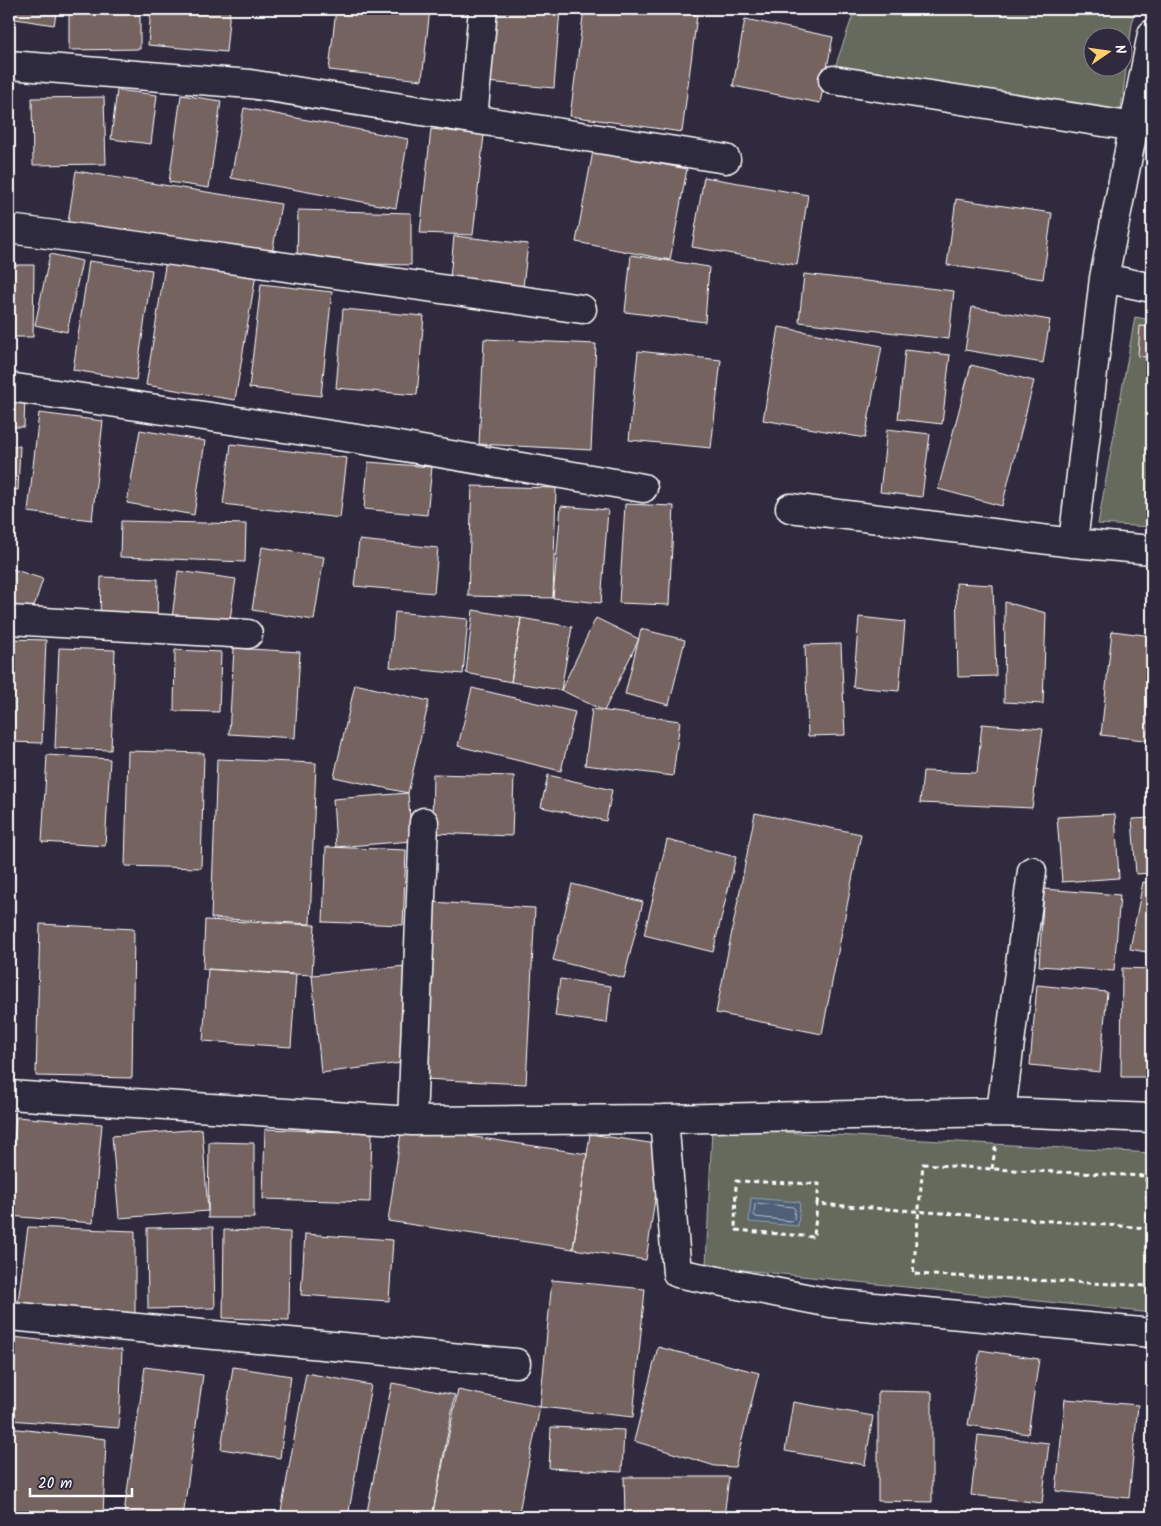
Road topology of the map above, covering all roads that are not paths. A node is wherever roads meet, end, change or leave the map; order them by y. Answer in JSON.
{"nodes":[{"id":1,"x":482,"y":9,"type":"edge"},
{"id":2,"x":1152,"y":34,"type":"edge"},
{"id":3,"x":9,"y":65,"type":"edge"},
{"id":4,"x":833,"y":80,"type":"dead end"},
{"id":5,"x":473,"y":119,"type":"junction"},
{"id":6,"x":1135,"y":127,"type":"junction"},
{"id":7,"x":726,"y":158,"type":"dead end"},
{"id":8,"x":9,"y":229,"type":"edge"},
{"id":9,"x":1104,"y":278,"type":"junction"},
{"id":10,"x":1152,"y":288,"type":"edge"},
{"id":11,"x":582,"y":308,"type":"dead end"},
{"id":12,"x":9,"y":387,"type":"edge"},
{"id":13,"x":643,"y":488,"type":"dead end"},
{"id":14,"x":790,"y":508,"type":"dead end"},
{"id":15,"x":1073,"y":543,"type":"junction"},
{"id":16,"x":1152,"y":550,"type":"edge"},
{"id":17,"x":9,"y":620,"type":"edge"},
{"id":18,"x":248,"y":634,"type":"dead end"},
{"id":19,"x":424,"y":822,"type":"dead end"},
{"id":20,"x":1032,"y":871,"type":"dead end"},
{"id":21,"x":9,"y":1095,"type":"edge"},
{"id":22,"x":9,"y":1104,"type":"edge"},
{"id":23,"x":1001,"y":1112,"type":"junction"},
{"id":24,"x":1152,"y":1118,"type":"edge"},
{"id":25,"x":664,"y":1119,"type":"junction"},
{"id":26,"x":412,"y":1121,"type":"junction"},
{"id":27,"x":9,"y":1316,"type":"edge"},
{"id":28,"x":1152,"y":1333,"type":"edge"},
{"id":29,"x":516,"y":1363,"type":"dead end"}],
"edges":[{"from":1,"to":5,"type":"street"},
{"from":2,"to":6,"type":"street"},
{"from":3,"to":5,"type":"street"},
{"from":4,"to":6,"type":"street"},
{"from":5,"to":7,"type":"street"},
{"from":6,"to":9,"type":"street"},
{"from":8,"to":11,"type":"street"},
{"from":9,"to":10,"type":"street"},
{"from":9,"to":15,"type":"street"},
{"from":12,"to":13,"type":"street"},
{"from":14,"to":15,"type":"street"},
{"from":15,"to":16,"type":"street"},
{"from":17,"to":18,"type":"street"},
{"from":19,"to":26,"type":"street"},
{"from":20,"to":23,"type":"street"},
{"from":21,"to":22,"type":"street"},
{"from":21,"to":26,"type":"street"},
{"from":23,"to":24,"type":"street"},
{"from":23,"to":25,"type":"street"},
{"from":25,"to":26,"type":"street"},
{"from":25,"to":28,"type":"street"},
{"from":27,"to":29,"type":"street"}]}
